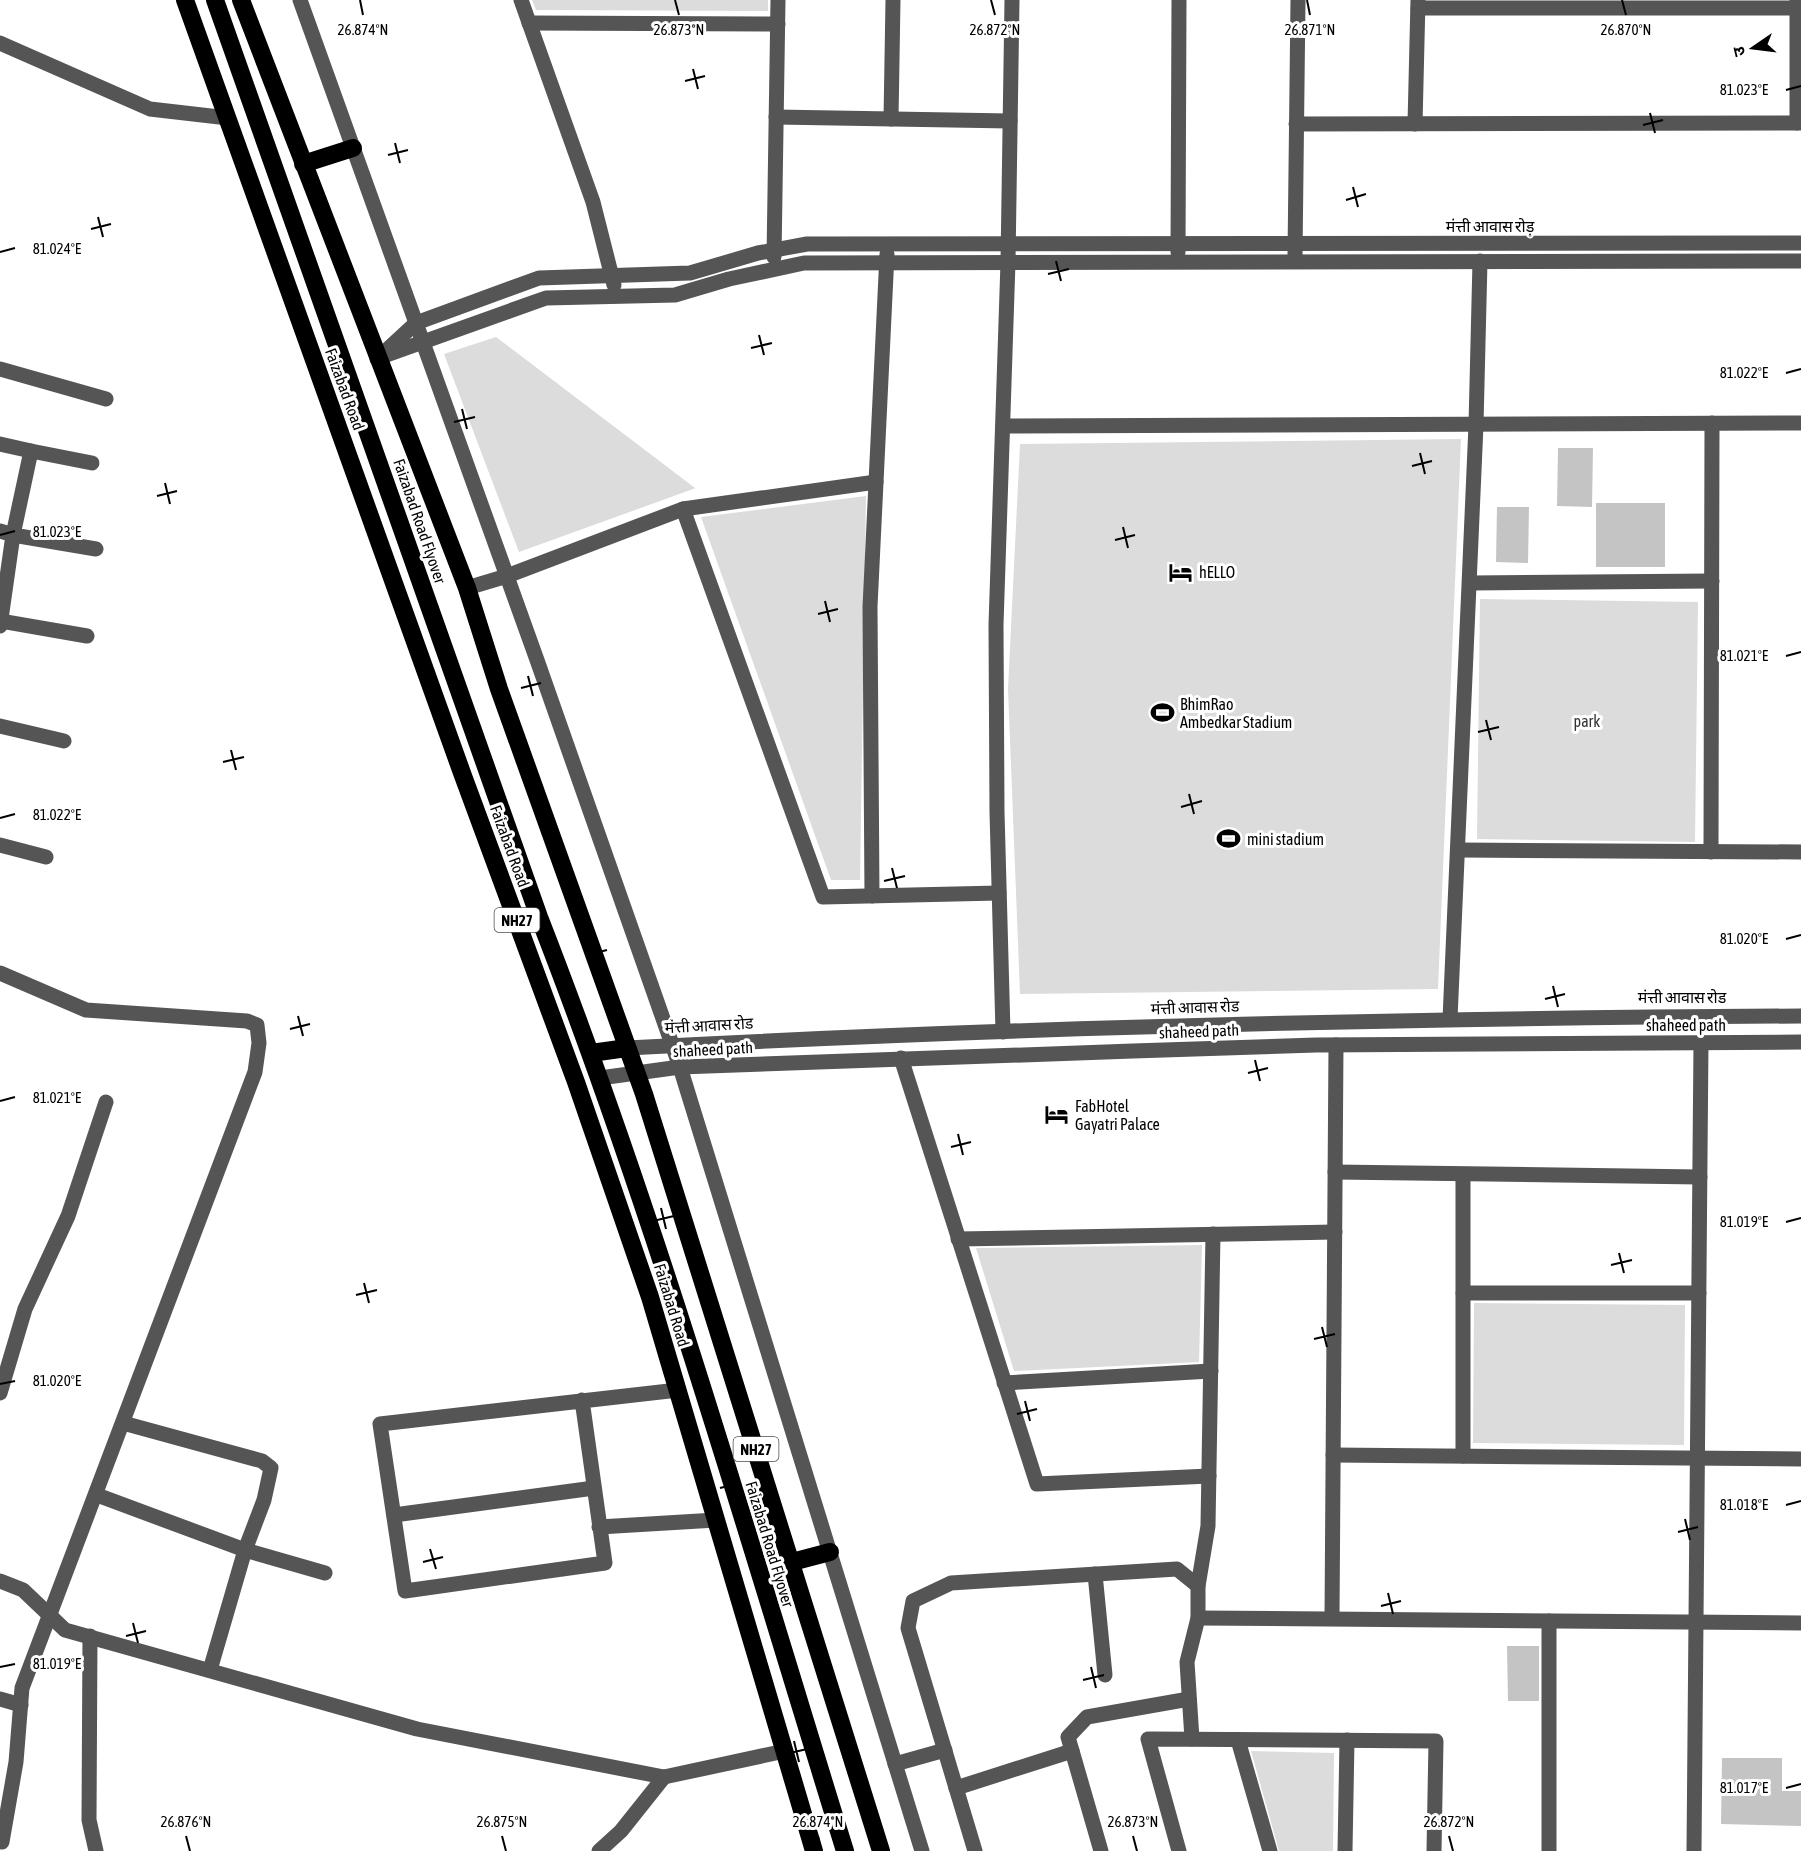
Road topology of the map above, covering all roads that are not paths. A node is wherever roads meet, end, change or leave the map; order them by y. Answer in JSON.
{"nodes":[{"id":1,"x":185,"y":0,"type":"edge"},
{"id":2,"x":215,"y":0,"type":"edge"},
{"id":3,"x":241,"y":0,"type":"edge"},
{"id":4,"x":300,"y":0,"type":"edge"},
{"id":5,"x":521,"y":0,"type":"edge"},
{"id":6,"x":778,"y":0,"type":"edge"},
{"id":7,"x":893,"y":0,"type":"edge"},
{"id":8,"x":1012,"y":0,"type":"edge"},
{"id":9,"x":1179,"y":0,"type":"edge"},
{"id":10,"x":1298,"y":0,"type":"edge"},
{"id":11,"x":1418,"y":4,"type":"edge"},
{"id":12,"x":1549,"y":4,"type":"edge"},
{"id":13,"x":1664,"y":4,"type":"edge"},
{"id":14,"x":1797,"y":4,"type":"edge"},
{"id":15,"x":529,"y":23,"type":"junction"},
{"id":16,"x":778,"y":24,"type":"junction"},
{"id":17,"x":0,"y":43,"type":"edge"},
{"id":18,"x":776,"y":117,"type":"junction"},
{"id":19,"x":228,"y":118,"type":"junction"},
{"id":20,"x":891,"y":119,"type":"junction"},
{"id":21,"x":1010,"y":121,"type":"junction"},
{"id":22,"x":1799,"y":123,"type":"edge"},
{"id":23,"x":1296,"y":124,"type":"junction"},
{"id":24,"x":1415,"y":124,"type":"junction"},
{"id":25,"x":353,"y":148,"type":"junction"},
{"id":26,"x":303,"y":164,"type":"junction"},
{"id":27,"x":1801,"y":243,"type":"edge"},
{"id":28,"x":887,"y":244,"type":"junction"},
{"id":29,"x":1009,"y":244,"type":"junction"},
{"id":30,"x":1178,"y":244,"type":"junction"},
{"id":31,"x":1295,"y":244,"type":"junction"},
{"id":32,"x":774,"y":250,"type":"junction"},
{"id":33,"x":1178,"y":260,"type":"junction"},
{"id":34,"x":1295,"y":261,"type":"junction"},
{"id":35,"x":1480,"y":261,"type":"junction"},
{"id":36,"x":1801,"y":261,"type":"edge"},
{"id":37,"x":886,"y":262,"type":"junction"},
{"id":38,"x":1008,"y":262,"type":"junction"},
{"id":39,"x":774,"y":269,"type":"junction"},
{"id":40,"x":614,"y":277,"type":"junction"},
{"id":41,"x":615,"y":297,"type":"junction"},
{"id":42,"x":416,"y":322,"type":"junction"},
{"id":43,"x":424,"y":344,"type":"junction"},
{"id":44,"x":377,"y":359,"type":"junction"},
{"id":45,"x":0,"y":369,"type":"edge"},
{"id":46,"x":106,"y":399,"type":"dead end"},
{"id":47,"x":1712,"y":423,"type":"junction"},
{"id":48,"x":1801,"y":423,"type":"edge"},
{"id":49,"x":1476,"y":424,"type":"junction"},
{"id":50,"x":1003,"y":426,"type":"junction"},
{"id":51,"x":0,"y":444,"type":"edge"},
{"id":52,"x":31,"y":451,"type":"junction"},
{"id":53,"x":92,"y":463,"type":"dead end"},
{"id":54,"x":876,"y":482,"type":"junction"},
{"id":55,"x":683,"y":508,"type":"junction"},
{"id":56,"x":7,"y":533,"type":"edge"},
{"id":57,"x":96,"y":549,"type":"dead end"},
{"id":58,"x":507,"y":576,"type":"junction"},
{"id":59,"x":1712,"y":581,"type":"junction"},
{"id":60,"x":1470,"y":583,"type":"junction"},
{"id":61,"x":467,"y":588,"type":"junction"},
{"id":62,"x":0,"y":623,"type":"edge"},
{"id":63,"x":87,"y":636,"type":"dead end"},
{"id":64,"x":0,"y":726,"type":"edge"},
{"id":65,"x":64,"y":741,"type":"dead end"},
{"id":66,"x":0,"y":845,"type":"edge"},
{"id":67,"x":1459,"y":850,"type":"junction"},
{"id":68,"x":1712,"y":852,"type":"junction"},
{"id":69,"x":1801,"y":852,"type":"edge"},
{"id":70,"x":46,"y":857,"type":"dead end"},
{"id":71,"x":999,"y":893,"type":"junction"},
{"id":72,"x":872,"y":896,"type":"junction"},
{"id":73,"x":0,"y":974,"type":"edge"},
{"id":74,"x":1801,"y":1016,"type":"edge"},
{"id":75,"x":1450,"y":1019,"type":"junction"},
{"id":76,"x":1132,"y":1028,"type":"junction"},
{"id":77,"x":1003,"y":1032,"type":"junction"},
{"id":78,"x":1701,"y":1042,"type":"junction"},
{"id":79,"x":1801,"y":1042,"type":"edge"},
{"id":80,"x":672,"y":1046,"type":"junction"},
{"id":81,"x":1336,"y":1046,"type":"junction"},
{"id":82,"x":627,"y":1048,"type":"junction"},
{"id":83,"x":1133,"y":1051,"type":"junction"},
{"id":84,"x":591,"y":1053,"type":"junction"},
{"id":85,"x":901,"y":1058,"type":"junction"},
{"id":86,"x":680,"y":1067,"type":"junction"},
{"id":87,"x":637,"y":1074,"type":"junction"},
{"id":88,"x":600,"y":1078,"type":"junction"},
{"id":89,"x":106,"y":1102,"type":"dead end"},
{"id":90,"x":1335,"y":1172,"type":"junction"},
{"id":91,"x":1463,"y":1175,"type":"junction"},
{"id":92,"x":1700,"y":1177,"type":"junction"},
{"id":93,"x":1335,"y":1232,"type":"junction"},
{"id":94,"x":1213,"y":1234,"type":"junction"},
{"id":95,"x":958,"y":1239,"type":"junction"},
{"id":96,"x":1463,"y":1293,"type":"junction"},
{"id":97,"x":1699,"y":1293,"type":"junction"},
{"id":98,"x":1211,"y":1371,"type":"junction"},
{"id":99,"x":1004,"y":1383,"type":"junction"},
{"id":100,"x":678,"y":1390,"type":"junction"},
{"id":101,"x":0,"y":1393,"type":"edge"},
{"id":102,"x":582,"y":1400,"type":"junction"},
{"id":103,"x":123,"y":1423,"type":"junction"},
{"id":104,"x":1333,"y":1455,"type":"junction"},
{"id":105,"x":1463,"y":1456,"type":"junction"},
{"id":106,"x":1698,"y":1458,"type":"junction"},
{"id":107,"x":1801,"y":1459,"type":"edge"},
{"id":108,"x":1209,"y":1476,"type":"junction"},
{"id":109,"x":594,"y":1488,"type":"junction"},
{"id":110,"x":98,"y":1495,"type":"junction"},
{"id":111,"x":394,"y":1515,"type":"junction"},
{"id":112,"x":716,"y":1520,"type":"junction"},
{"id":113,"x":599,"y":1527,"type":"junction"},
{"id":114,"x":245,"y":1550,"type":"junction"},
{"id":115,"x":830,"y":1552,"type":"junction"},
{"id":116,"x":792,"y":1562,"type":"junction"},
{"id":117,"x":325,"y":1573,"type":"dead end"},
{"id":118,"x":1095,"y":1574,"type":"junction"},
{"id":119,"x":0,"y":1581,"type":"edge"},
{"id":120,"x":1198,"y":1586,"type":"junction"},
{"id":121,"x":50,"y":1613,"type":"junction"},
{"id":122,"x":1198,"y":1618,"type":"junction"},
{"id":123,"x":1332,"y":1618,"type":"junction"},
{"id":124,"x":1549,"y":1621,"type":"junction"},
{"id":125,"x":1696,"y":1622,"type":"junction"},
{"id":126,"x":1801,"y":1623,"type":"edge"},
{"id":127,"x":90,"y":1636,"type":"junction"},
{"id":128,"x":210,"y":1670,"type":"junction"},
{"id":129,"x":1105,"y":1675,"type":"dead end"},
{"id":130,"x":0,"y":1699,"type":"edge"},
{"id":131,"x":1189,"y":1699,"type":"junction"},
{"id":132,"x":21,"y":1705,"type":"junction"},
{"id":133,"x":1192,"y":1739,"type":"junction"},
{"id":134,"x":1238,"y":1740,"type":"junction"},
{"id":135,"x":1347,"y":1740,"type":"junction"},
{"id":136,"x":945,"y":1750,"type":"junction"},
{"id":137,"x":785,"y":1751,"type":"junction"},
{"id":138,"x":1072,"y":1751,"type":"junction"},
{"id":139,"x":0,"y":1758,"type":"edge"},
{"id":140,"x":16,"y":1762,"type":"junction"},
{"id":141,"x":895,"y":1764,"type":"junction"},
{"id":142,"x":664,"y":1777,"type":"junction"},
{"id":143,"x":956,"y":1788,"type":"junction"},
{"id":144,"x":0,"y":1841,"type":"edge"},
{"id":145,"x":96,"y":1851,"type":"edge"},
{"id":146,"x":599,"y":1851,"type":"edge"},
{"id":147,"x":814,"y":1851,"type":"edge"},
{"id":148,"x":845,"y":1851,"type":"edge"},
{"id":149,"x":881,"y":1851,"type":"edge"},
{"id":150,"x":922,"y":1851,"type":"edge"},
{"id":151,"x":975,"y":1851,"type":"edge"},
{"id":152,"x":1101,"y":1851,"type":"edge"},
{"id":153,"x":1179,"y":1851,"type":"edge"},
{"id":154,"x":1270,"y":1851,"type":"edge"},
{"id":155,"x":1345,"y":1851,"type":"edge"},
{"id":156,"x":1434,"y":1851,"type":"edge"},
{"id":157,"x":1549,"y":1851,"type":"edge"},
{"id":158,"x":1694,"y":1851,"type":"edge"}],
"edges":[{"from":1,"to":19,"type":"highway","name":"Faizabad Road","number":"NH27"},
{"from":2,"to":84,"type":"highway","name":"Faizabad Road Flyover","number":"NH27"},
{"from":3,"to":26,"type":"highway"},
{"from":4,"to":25,"type":"street"},
{"from":5,"to":15,"type":"street"},
{"from":6,"to":16,"type":"street"},
{"from":7,"to":20,"type":"street"},
{"from":8,"to":21,"type":"street"},
{"from":9,"to":30,"type":"street"},
{"from":10,"to":23,"type":"street"},
{"from":11,"to":12,"type":"street"},
{"from":11,"to":24,"type":"street"},
{"from":12,"to":13,"type":"street"},
{"from":13,"to":14,"type":"street"},
{"from":14,"to":22,"type":"street"},
{"from":15,"to":16,"type":"street"},
{"from":15,"to":40,"type":"street"},
{"from":16,"to":18,"type":"street"},
{"from":17,"to":19,"type":"street"},
{"from":18,"to":20,"type":"street"},
{"from":18,"to":32,"type":"street"},
{"from":19,"to":100,"type":"highway","name":"Faizabad Road","number":"NH27"},
{"from":20,"to":21,"type":"street"},
{"from":21,"to":29,"type":"street"},
{"from":22,"to":24,"type":"street"},
{"from":23,"to":24,"type":"street"},
{"from":23,"to":31,"type":"street"},
{"from":25,"to":26,"type":"highway"},
{"from":25,"to":42,"type":"street"},
{"from":26,"to":44,"type":"highway"},
{"from":27,"to":31,"type":"street","name":"मंत्ती आवास रोड़"},
{"from":28,"to":29,"type":"street","name":"मंत्ती आवास रोड़"},
{"from":28,"to":32,"type":"street","name":"मंत्ती आवास रोड़"},
{"from":28,"to":37,"type":"street"},
{"from":29,"to":30,"type":"street","name":"मंत्ती आवास रोड़"},
{"from":29,"to":38,"type":"street"},
{"from":30,"to":31,"type":"street","name":"मंत्ती आवास रोड़"},
{"from":30,"to":33,"type":"street"},
{"from":31,"to":34,"type":"street"},
{"from":32,"to":39,"type":"street"},
{"from":32,"to":40,"type":"street","name":"मंत्ती आवास रोड़"},
{"from":33,"to":34,"type":"street"},
{"from":33,"to":38,"type":"street"},
{"from":34,"to":35,"type":"street"},
{"from":35,"to":36,"type":"street"},
{"from":35,"to":49,"type":"street"},
{"from":37,"to":38,"type":"street"},
{"from":37,"to":39,"type":"street"},
{"from":37,"to":54,"type":"street"},
{"from":38,"to":50,"type":"street"},
{"from":39,"to":41,"type":"street"},
{"from":40,"to":41,"type":"street"},
{"from":40,"to":42,"type":"street","name":"मंत्ती आवास रोड़"},
{"from":41,"to":43,"type":"street"},
{"from":42,"to":43,"type":"street"},
{"from":42,"to":44,"type":"street"},
{"from":43,"to":44,"type":"street"},
{"from":43,"to":58,"type":"street"},
{"from":44,"to":61,"type":"highway"},
{"from":45,"to":46,"type":"street"},
{"from":47,"to":48,"type":"street"},
{"from":47,"to":49,"type":"street"},
{"from":47,"to":59,"type":"street"},
{"from":49,"to":50,"type":"street"},
{"from":49,"to":60,"type":"street"},
{"from":50,"to":71,"type":"street"},
{"from":51,"to":52,"type":"street"},
{"from":52,"to":53,"type":"street"},
{"from":52,"to":56,"type":"street"},
{"from":54,"to":55,"type":"street"},
{"from":54,"to":72,"type":"street"},
{"from":55,"to":58,"type":"street"},
{"from":55,"to":72,"type":"street"},
{"from":56,"to":57,"type":"street"},
{"from":56,"to":62,"type":"street"},
{"from":58,"to":61,"type":"street"},
{"from":58,"to":80,"type":"street"},
{"from":59,"to":60,"type":"street"},
{"from":59,"to":68,"type":"street"},
{"from":60,"to":67,"type":"street"},
{"from":61,"to":82,"type":"highway"},
{"from":62,"to":63,"type":"street"},
{"from":64,"to":65,"type":"street"},
{"from":66,"to":70,"type":"street"},
{"from":67,"to":68,"type":"street"},
{"from":67,"to":75,"type":"street"},
{"from":68,"to":69,"type":"street"},
{"from":71,"to":72,"type":"street"},
{"from":71,"to":77,"type":"street"},
{"from":73,"to":103,"type":"street"},
{"from":74,"to":75,"type":"street","name":"मंत्ती आवास रोड"},
{"from":75,"to":76,"type":"street","name":"मंत्ती आवास रोड"},
{"from":76,"to":77,"type":"street","name":"मंत्ती आवास रोड"},
{"from":76,"to":83,"type":"street"},
{"from":77,"to":80,"type":"street","name":"मंत्ती आवास रोड"},
{"from":78,"to":79,"type":"street","name":"shaheed path"},
{"from":78,"to":81,"type":"street","name":"shaheed path"},
{"from":78,"to":92,"type":"street"},
{"from":80,"to":82,"type":"street","name":"मंत्ती आवास रोड"},
{"from":80,"to":86,"type":"street"},
{"from":81,"to":83,"type":"street","name":"shaheed path"},
{"from":81,"to":90,"type":"street"},
{"from":82,"to":84,"type":"highway","name":"मंत्ती आवास रोड"},
{"from":82,"to":87,"type":"highway","number":"NH27"},
{"from":83,"to":85,"type":"street","name":"shaheed path"},
{"from":84,"to":88,"type":"highway"},
{"from":85,"to":86,"type":"street","name":"shaheed path"},
{"from":85,"to":95,"type":"street"},
{"from":86,"to":87,"type":"street","name":"shaheed path"},
{"from":86,"to":115,"type":"street"},
{"from":87,"to":88,"type":"street","name":"shaheed path"},
{"from":87,"to":116,"type":"highway","number":"NH27"},
{"from":88,"to":148,"type":"highway","name":"Faizabad Road Flyover"},
{"from":89,"to":101,"type":"street"},
{"from":90,"to":91,"type":"street"},
{"from":90,"to":93,"type":"street"},
{"from":91,"to":92,"type":"street"},
{"from":91,"to":96,"type":"street"},
{"from":92,"to":97,"type":"street"},
{"from":93,"to":94,"type":"street"},
{"from":93,"to":104,"type":"street"},
{"from":94,"to":95,"type":"street"},
{"from":94,"to":98,"type":"street"},
{"from":95,"to":99,"type":"street"},
{"from":96,"to":97,"type":"street"},
{"from":96,"to":105,"type":"street"},
{"from":97,"to":106,"type":"street"},
{"from":98,"to":99,"type":"street"},
{"from":98,"to":108,"type":"street"},
{"from":99,"to":108,"type":"street"},
{"from":100,"to":102,"type":"street"},
{"from":100,"to":112,"type":"highway","name":"Faizabad Road","number":"NH27"},
{"from":102,"to":109,"type":"street"},
{"from":102,"to":111,"type":"street"},
{"from":103,"to":110,"type":"street"},
{"from":103,"to":114,"type":"street"},
{"from":104,"to":105,"type":"street"},
{"from":104,"to":123,"type":"street"},
{"from":105,"to":106,"type":"street"},
{"from":106,"to":107,"type":"street"},
{"from":106,"to":125,"type":"street"},
{"from":108,"to":120,"type":"street"},
{"from":109,"to":111,"type":"street"},
{"from":109,"to":113,"type":"street"},
{"from":110,"to":114,"type":"street"},
{"from":110,"to":121,"type":"street"},
{"from":111,"to":113,"type":"street"},
{"from":112,"to":113,"type":"street"},
{"from":112,"to":137,"type":"highway","name":"Faizabad Road","number":"NH27"},
{"from":114,"to":117,"type":"street"},
{"from":114,"to":128,"type":"street"},
{"from":115,"to":116,"type":"highway"},
{"from":115,"to":141,"type":"street"},
{"from":116,"to":149,"type":"highway","number":"NH27"},
{"from":118,"to":120,"type":"street"},
{"from":118,"to":129,"type":"street"},
{"from":118,"to":136,"type":"street"},
{"from":119,"to":121,"type":"street"},
{"from":120,"to":122,"type":"street"},
{"from":121,"to":127,"type":"street"},
{"from":121,"to":132,"type":"street"},
{"from":122,"to":123,"type":"street"},
{"from":122,"to":131,"type":"street"},
{"from":123,"to":124,"type":"street"},
{"from":124,"to":125,"type":"street"},
{"from":124,"to":157,"type":"street"},
{"from":125,"to":126,"type":"street"},
{"from":125,"to":158,"type":"street"},
{"from":127,"to":128,"type":"street"},
{"from":127,"to":145,"type":"street"},
{"from":128,"to":142,"type":"street"},
{"from":130,"to":132,"type":"street"},
{"from":131,"to":133,"type":"street"},
{"from":131,"to":138,"type":"street"},
{"from":132,"to":140,"type":"street"},
{"from":133,"to":134,"type":"street"},
{"from":133,"to":153,"type":"street"},
{"from":134,"to":135,"type":"street"},
{"from":134,"to":154,"type":"street"},
{"from":135,"to":155,"type":"street"},
{"from":135,"to":156,"type":"street"},
{"from":136,"to":141,"type":"street"},
{"from":136,"to":143,"type":"street"},
{"from":137,"to":142,"type":"street"},
{"from":137,"to":147,"type":"highway","name":"Faizabad Road","number":"NH27"},
{"from":138,"to":143,"type":"street"},
{"from":138,"to":152,"type":"street"},
{"from":139,"to":140,"type":"street"},
{"from":140,"to":144,"type":"street"},
{"from":141,"to":150,"type":"street"},
{"from":142,"to":146,"type":"street"},
{"from":143,"to":151,"type":"street"}]}
